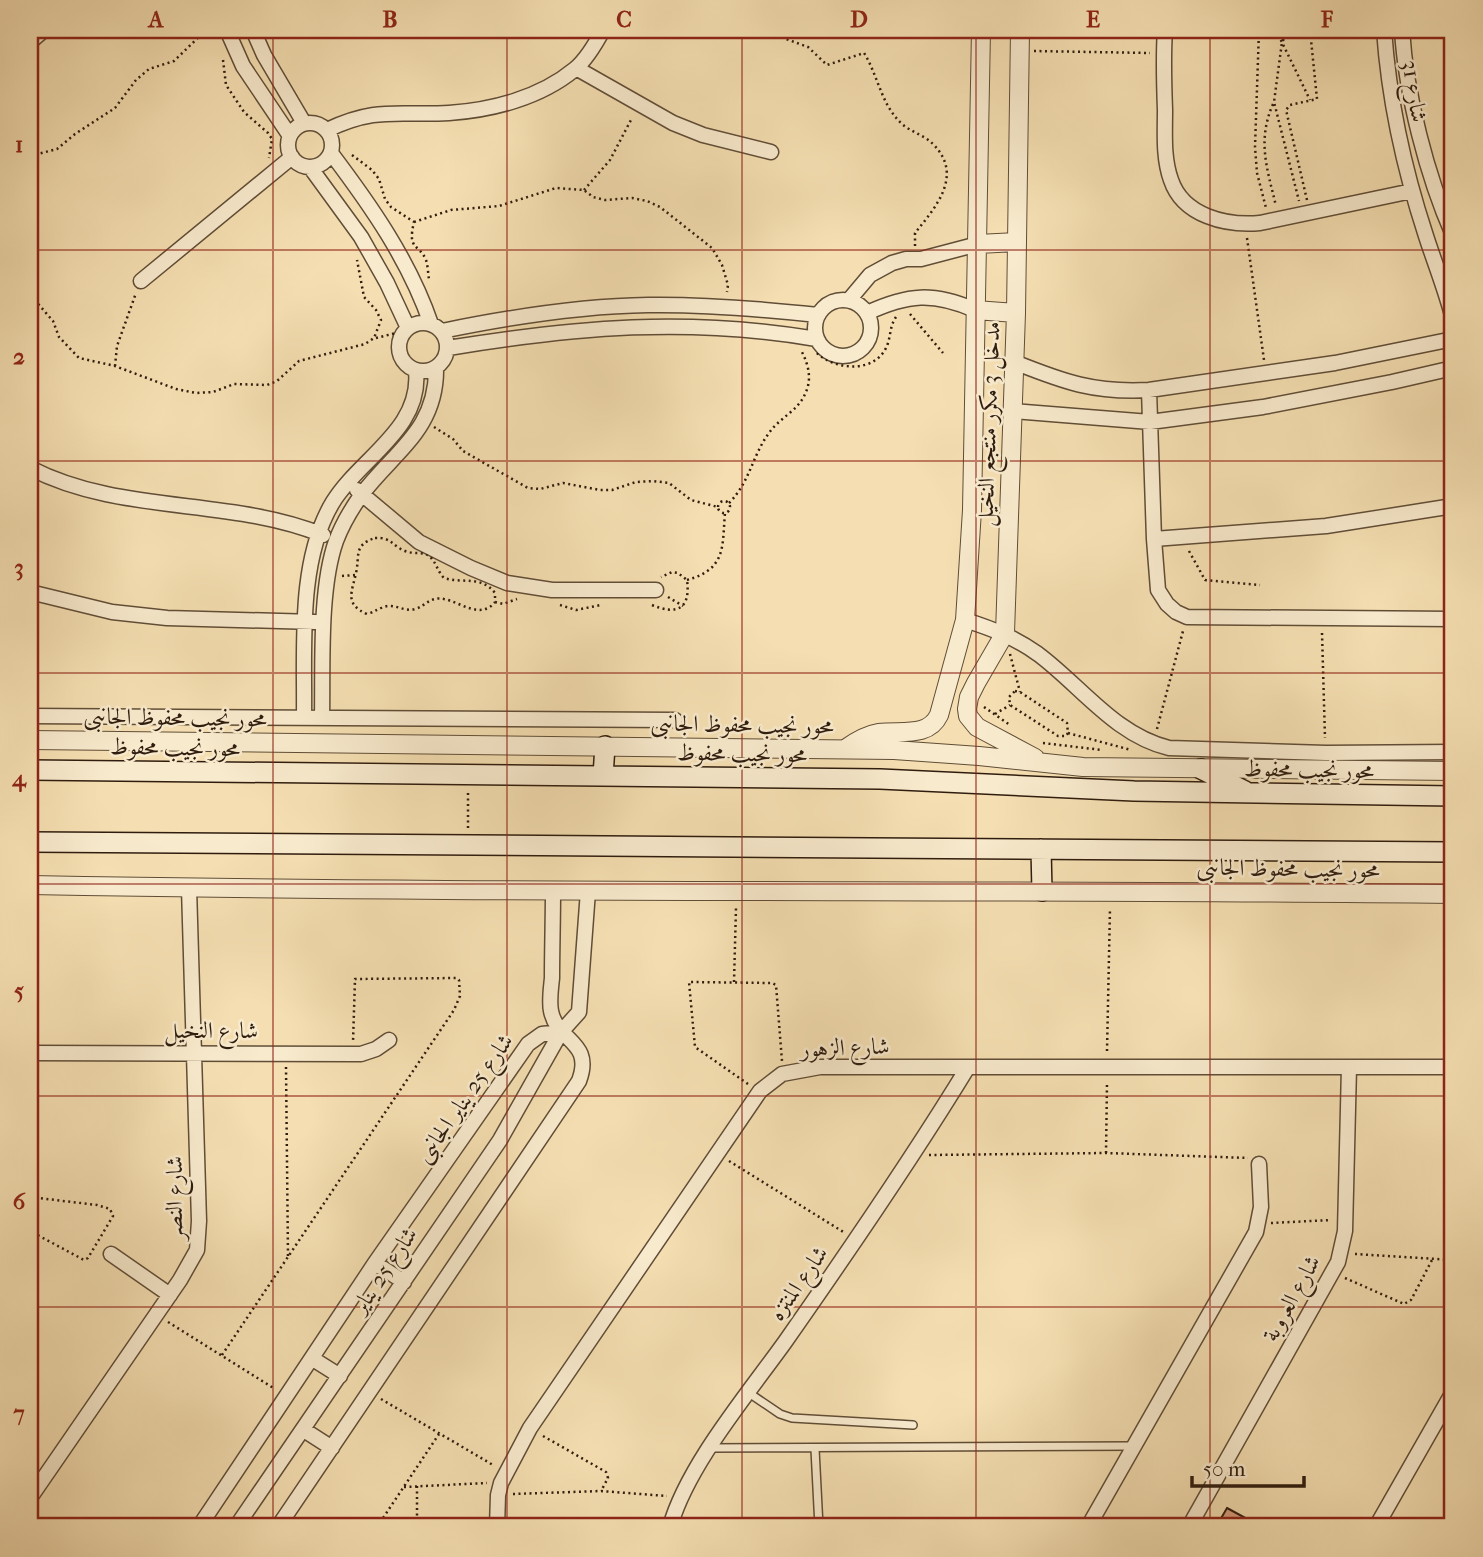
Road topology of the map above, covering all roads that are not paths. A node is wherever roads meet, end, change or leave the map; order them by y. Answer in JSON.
{"nodes":[{"id":1,"x":44,"y":30,"type":"edge"},
{"id":2,"x":227,"y":30,"type":"edge"},
{"id":3,"x":253,"y":30,"type":"edge"},
{"id":4,"x":603,"y":30,"type":"edge"},
{"id":5,"x":981,"y":30,"type":"edge"},
{"id":6,"x":1020,"y":30,"type":"edge"},
{"id":7,"x":1165,"y":30,"type":"edge"},
{"id":8,"x":1384,"y":30,"type":"edge"},
{"id":9,"x":1402,"y":32,"type":"edge"},
{"id":10,"x":30,"y":42,"type":"edge"},
{"id":11,"x":576,"y":68,"type":"junction"},
{"id":12,"x":304,"y":124,"type":"junction"},
{"id":13,"x":327,"y":130,"type":"junction"},
{"id":14,"x":290,"y":136,"type":"junction"},
{"id":15,"x":771,"y":152,"type":"dead end"},
{"id":16,"x":331,"y":153,"type":"junction"},
{"id":17,"x":292,"y":157,"type":"junction"},
{"id":18,"x":310,"y":167,"type":"junction"},
{"id":19,"x":1412,"y":191,"type":"junction"},
{"id":20,"x":1453,"y":235,"type":"edge"},
{"id":21,"x":1017,"y":242,"type":"junction"},
{"id":22,"x":978,"y":244,"type":"junction"},
{"id":23,"x":141,"y":281,"type":"road end"},
{"id":24,"x":849,"y":300,"type":"junction"},
{"id":25,"x":975,"y":310,"type":"junction"},
{"id":26,"x":867,"y":313,"type":"junction"},
{"id":27,"x":1016,"y":313,"type":"junction"},
{"id":28,"x":818,"y":315,"type":"junction"},
{"id":29,"x":1453,"y":319,"type":"edge"},
{"id":30,"x":437,"y":328,"type":"junction"},
{"id":31,"x":404,"y":333,"type":"junction"},
{"id":32,"x":807,"y":339,"type":"junction"},
{"id":33,"x":1453,"y":339,"type":"edge"},
{"id":34,"x":448,"y":348,"type":"junction"},
{"id":35,"x":1014,"y":362,"type":"junction"},
{"id":36,"x":436,"y":368,"type":"junction"},
{"id":37,"x":1453,"y":368,"type":"edge"},
{"id":38,"x":416,"y":371,"type":"junction"},
{"id":39,"x":1149,"y":390,"type":"junction"},
{"id":40,"x":1013,"y":411,"type":"junction"},
{"id":41,"x":1150,"y":422,"type":"junction"},
{"id":42,"x":30,"y":468,"type":"edge"},
{"id":43,"x":348,"y":482,"type":"junction"},
{"id":44,"x":362,"y":494,"type":"junction"},
{"id":45,"x":1453,"y":506,"type":"edge"},
{"id":46,"x":317,"y":533,"type":"junction"},
{"id":47,"x":1154,"y":540,"type":"junction"},
{"id":48,"x":337,"y":541,"type":"junction"},
{"id":49,"x":656,"y":590,"type":"dead end"},
{"id":50,"x":30,"y":592,"type":"edge"},
{"id":51,"x":1453,"y":619,"type":"edge"},
{"id":52,"x":965,"y":620,"type":"junction"},
{"id":53,"x":306,"y":621,"type":"junction"},
{"id":54,"x":324,"y":622,"type":"junction"},
{"id":55,"x":1005,"y":633,"type":"junction"},
{"id":56,"x":31,"y":716,"type":"edge"},
{"id":57,"x":304,"y":717,"type":"junction"},
{"id":58,"x":322,"y":718,"type":"junction"},
{"id":59,"x":674,"y":720,"type":"dead end"},
{"id":60,"x":30,"y":740,"type":"edge"},
{"id":61,"x":605,"y":746,"type":"junction"},
{"id":62,"x":844,"y":750,"type":"junction"},
{"id":63,"x":1453,"y":752,"type":"edge"},
{"id":64,"x":1048,"y":765,"type":"junction"},
{"id":65,"x":1201,"y":769,"type":"junction"},
{"id":66,"x":30,"y":770,"type":"edge"},
{"id":67,"x":1453,"y":771,"type":"edge"},
{"id":68,"x":603,"y":776,"type":"junction"},
{"id":69,"x":1249,"y":793,"type":"junction"},
{"id":70,"x":1453,"y":796,"type":"edge"},
{"id":71,"x":30,"y":842,"type":"edge"},
{"id":72,"x":1041,"y":849,"type":"junction"},
{"id":73,"x":1453,"y":852,"type":"edge"},
{"id":74,"x":30,"y":885,"type":"edge"},
{"id":75,"x":190,"y":888,"type":"junction"},
{"id":76,"x":552,"y":891,"type":"junction"},
{"id":77,"x":588,"y":891,"type":"junction"},
{"id":78,"x":1042,"y":891,"type":"junction"},
{"id":79,"x":1453,"y":894,"type":"edge"},
{"id":80,"x":561,"y":1032,"type":"junction"},
{"id":81,"x":388,"y":1040,"type":"dead end"},
{"id":82,"x":30,"y":1053,"type":"edge"},
{"id":83,"x":194,"y":1053,"type":"junction"},
{"id":84,"x":968,"y":1067,"type":"junction"},
{"id":85,"x":1349,"y":1067,"type":"junction"},
{"id":86,"x":1453,"y":1067,"type":"edge"},
{"id":87,"x":1259,"y":1164,"type":"road end"},
{"id":88,"x":111,"y":1254,"type":"dead end"},
{"id":89,"x":375,"y":1263,"type":"junction"},
{"id":90,"x":404,"y":1282,"type":"junction"},
{"id":91,"x":170,"y":1294,"type":"junction"},
{"id":92,"x":313,"y":1359,"type":"junction"},
{"id":93,"x":340,"y":1376,"type":"junction"},
{"id":94,"x":1453,"y":1392,"type":"edge"},
{"id":95,"x":748,"y":1393,"type":"junction"},
{"id":96,"x":914,"y":1425,"type":"dead end"},
{"id":97,"x":304,"y":1430,"type":"junction"},
{"id":98,"x":1136,"y":1446,"type":"junction"},
{"id":99,"x":332,"y":1448,"type":"junction"},
{"id":100,"x":710,"y":1448,"type":"junction"},
{"id":101,"x":815,"y":1449,"type":"junction"},
{"id":102,"x":30,"y":1499,"type":"edge"},
{"id":103,"x":199,"y":1527,"type":"edge"},
{"id":104,"x":236,"y":1527,"type":"edge"},
{"id":105,"x":278,"y":1527,"type":"edge"},
{"id":106,"x":497,"y":1527,"type":"edge"},
{"id":107,"x":670,"y":1527,"type":"edge"},
{"id":108,"x":820,"y":1527,"type":"edge"},
{"id":109,"x":1088,"y":1527,"type":"edge"},
{"id":110,"x":1189,"y":1527,"type":"edge"},
{"id":111,"x":1376,"y":1527,"type":"edge"}],
"edges":[{"from":1,"to":10,"type":"street"},
{"from":2,"to":14,"type":"street"},
{"from":3,"to":12,"type":"street"},
{"from":4,"to":11,"type":"street"},
{"from":5,"to":22,"type":"street"},
{"from":6,"to":21,"type":"street","name":"مدخل 3 مكرر منتجع النخيل"},
{"from":7,"to":19,"type":"street"},
{"from":8,"to":19,"type":"street","name":"شارع 31"},
{"from":9,"to":20,"type":"street","name":"شارع 31"},
{"from":11,"to":13,"type":"street"},
{"from":11,"to":15,"type":"street"},
{"from":12,"to":13,"type":"street"},
{"from":12,"to":14,"type":"street"},
{"from":13,"to":16,"type":"street"},
{"from":14,"to":17,"type":"street"},
{"from":16,"to":18,"type":"street"},
{"from":16,"to":30,"type":"street"},
{"from":17,"to":18,"type":"street"},
{"from":17,"to":23,"type":"street"},
{"from":18,"to":31,"type":"street"},
{"from":19,"to":29,"type":"street","name":"شارع 31"},
{"from":21,"to":22,"type":"street"},
{"from":21,"to":27,"type":"street","name":"مدخل 3 مكرر منتجع النخيل"},
{"from":22,"to":24,"type":"street"},
{"from":22,"to":25,"type":"street"},
{"from":24,"to":26,"type":"street"},
{"from":24,"to":28,"type":"street"},
{"from":25,"to":26,"type":"street"},
{"from":25,"to":27,"type":"street"},
{"from":25,"to":52,"type":"street"},
{"from":26,"to":32,"type":"street"},
{"from":27,"to":35,"type":"street","name":"مدخل 3 مكرر منتجع النخيل"},
{"from":28,"to":30,"type":"street"},
{"from":28,"to":32,"type":"street"},
{"from":30,"to":31,"type":"street"},
{"from":30,"to":34,"type":"street"},
{"from":31,"to":38,"type":"street"},
{"from":32,"to":34,"type":"street"},
{"from":33,"to":39,"type":"street"},
{"from":34,"to":36,"type":"street"},
{"from":35,"to":39,"type":"street"},
{"from":35,"to":40,"type":"street","name":"مدخل 3 مكرر منتجع النخيل"},
{"from":36,"to":38,"type":"street"},
{"from":36,"to":44,"type":"street"},
{"from":37,"to":41,"type":"street"},
{"from":38,"to":43,"type":"street"},
{"from":39,"to":41,"type":"street"},
{"from":40,"to":41,"type":"street"},
{"from":40,"to":55,"type":"street","name":"مدخل 3 مكرر منتجع النخيل"},
{"from":41,"to":47,"type":"street"},
{"from":42,"to":46,"type":"street"},
{"from":43,"to":44,"type":"street"},
{"from":43,"to":46,"type":"street"},
{"from":44,"to":48,"type":"street"},
{"from":44,"to":49,"type":"street"},
{"from":45,"to":47,"type":"street"},
{"from":46,"to":48,"type":"street"},
{"from":46,"to":53,"type":"street"},
{"from":47,"to":51,"type":"street"},
{"from":48,"to":54,"type":"street"},
{"from":50,"to":53,"type":"street"},
{"from":52,"to":55,"type":"street"},
{"from":52,"to":62,"type":"street"},
{"from":53,"to":54,"type":"street"},
{"from":53,"to":57,"type":"street"},
{"from":54,"to":58,"type":"street"},
{"from":55,"to":63,"type":"street"},
{"from":55,"to":64,"type":"street","name":"مدخل 3 مكرر منتجع النخيل"},
{"from":56,"to":57,"type":"street"},
{"from":57,"to":58,"type":"street"},
{"from":58,"to":59,"type":"street"},
{"from":60,"to":61,"type":"street","name":"محور نجيب محفوظ الجانبى"},
{"from":61,"to":62,"type":"street","name":"محور نجيب محفوظ الجانبى"},
{"from":61,"to":68,"type":"main road"},
{"from":62,"to":64,"type":"street","name":"محور نجيب محفوظ الجانبى"},
{"from":64,"to":65,"type":"street","name":"محور نجيب محفوظ الجانبى"},
{"from":65,"to":67,"type":"street","name":"محور نجيب محفوظ الجانبى"},
{"from":65,"to":69,"type":"main road"},
{"from":66,"to":68,"type":"main road","name":"محور نجيب محفوظ"},
{"from":68,"to":69,"type":"main road","name":"محور نجيب محفوظ"},
{"from":69,"to":70,"type":"main road","name":"محور نجيب محفوظ"},
{"from":71,"to":72,"type":"main road"},
{"from":72,"to":73,"type":"main road"},
{"from":72,"to":78,"type":"main road"},
{"from":74,"to":75,"type":"street","name":"محور نجيب محفوظ الجانبى"},
{"from":75,"to":76,"type":"street","name":"محور نجيب محفوظ الجانبى"},
{"from":75,"to":83,"type":"street","name":"شارع النصر"},
{"from":76,"to":77,"type":"street","name":"محور نجيب محفوظ الجانبى"},
{"from":76,"to":80,"type":"street"},
{"from":77,"to":78,"type":"street","name":"محور نجيب محفوظ الجانبى"},
{"from":77,"to":80,"type":"street","name":"شارع 25 يناير"},
{"from":78,"to":79,"type":"street","name":"محور نجيب محفوظ الجانبى"},
{"from":80,"to":89,"type":"street","name":"شارع 25 يناير الجانبى"},
{"from":80,"to":90,"type":"street","name":"شارع 25 يناير"},
{"from":80,"to":99,"type":"street"},
{"from":81,"to":83,"type":"street","name":"شارع النخيل"},
{"from":82,"to":83,"type":"street","name":"شارع النخيل"},
{"from":83,"to":91,"type":"street","name":"شارع النصر"},
{"from":84,"to":85,"type":"street","name":"شارع الزهور"},
{"from":84,"to":95,"type":"street","name":"شارع المنتزه"},
{"from":84,"to":106,"type":"street","name":"شارع الزهور"},
{"from":85,"to":86,"type":"street","name":"شارع الزهور"},
{"from":85,"to":110,"type":"street","name":"شارع العروبة"},
{"from":87,"to":98,"type":"street"},
{"from":88,"to":91,"type":"street"},
{"from":89,"to":90,"type":"street"},
{"from":89,"to":92,"type":"street","name":"شارع 25 يناير الجانبى"},
{"from":90,"to":93,"type":"street","name":"شارع 25 يناير"},
{"from":91,"to":102,"type":"street","name":"شارع النصر"},
{"from":92,"to":93,"type":"street"},
{"from":92,"to":103,"type":"street","name":"شارع 25 يناير الجانبى"},
{"from":93,"to":97,"type":"street","name":"شارع 25 يناير"},
{"from":94,"to":111,"type":"street"},
{"from":95,"to":96,"type":"lane"},
{"from":95,"to":100,"type":"street","name":"شارع المنتزه"},
{"from":97,"to":99,"type":"street"},
{"from":97,"to":104,"type":"street","name":"شارع 25 يناير"},
{"from":98,"to":101,"type":"lane"},
{"from":98,"to":109,"type":"street"},
{"from":99,"to":105,"type":"street"},
{"from":100,"to":101,"type":"lane"},
{"from":100,"to":107,"type":"street","name":"شارع المنتزه"},
{"from":101,"to":108,"type":"lane"}]}
